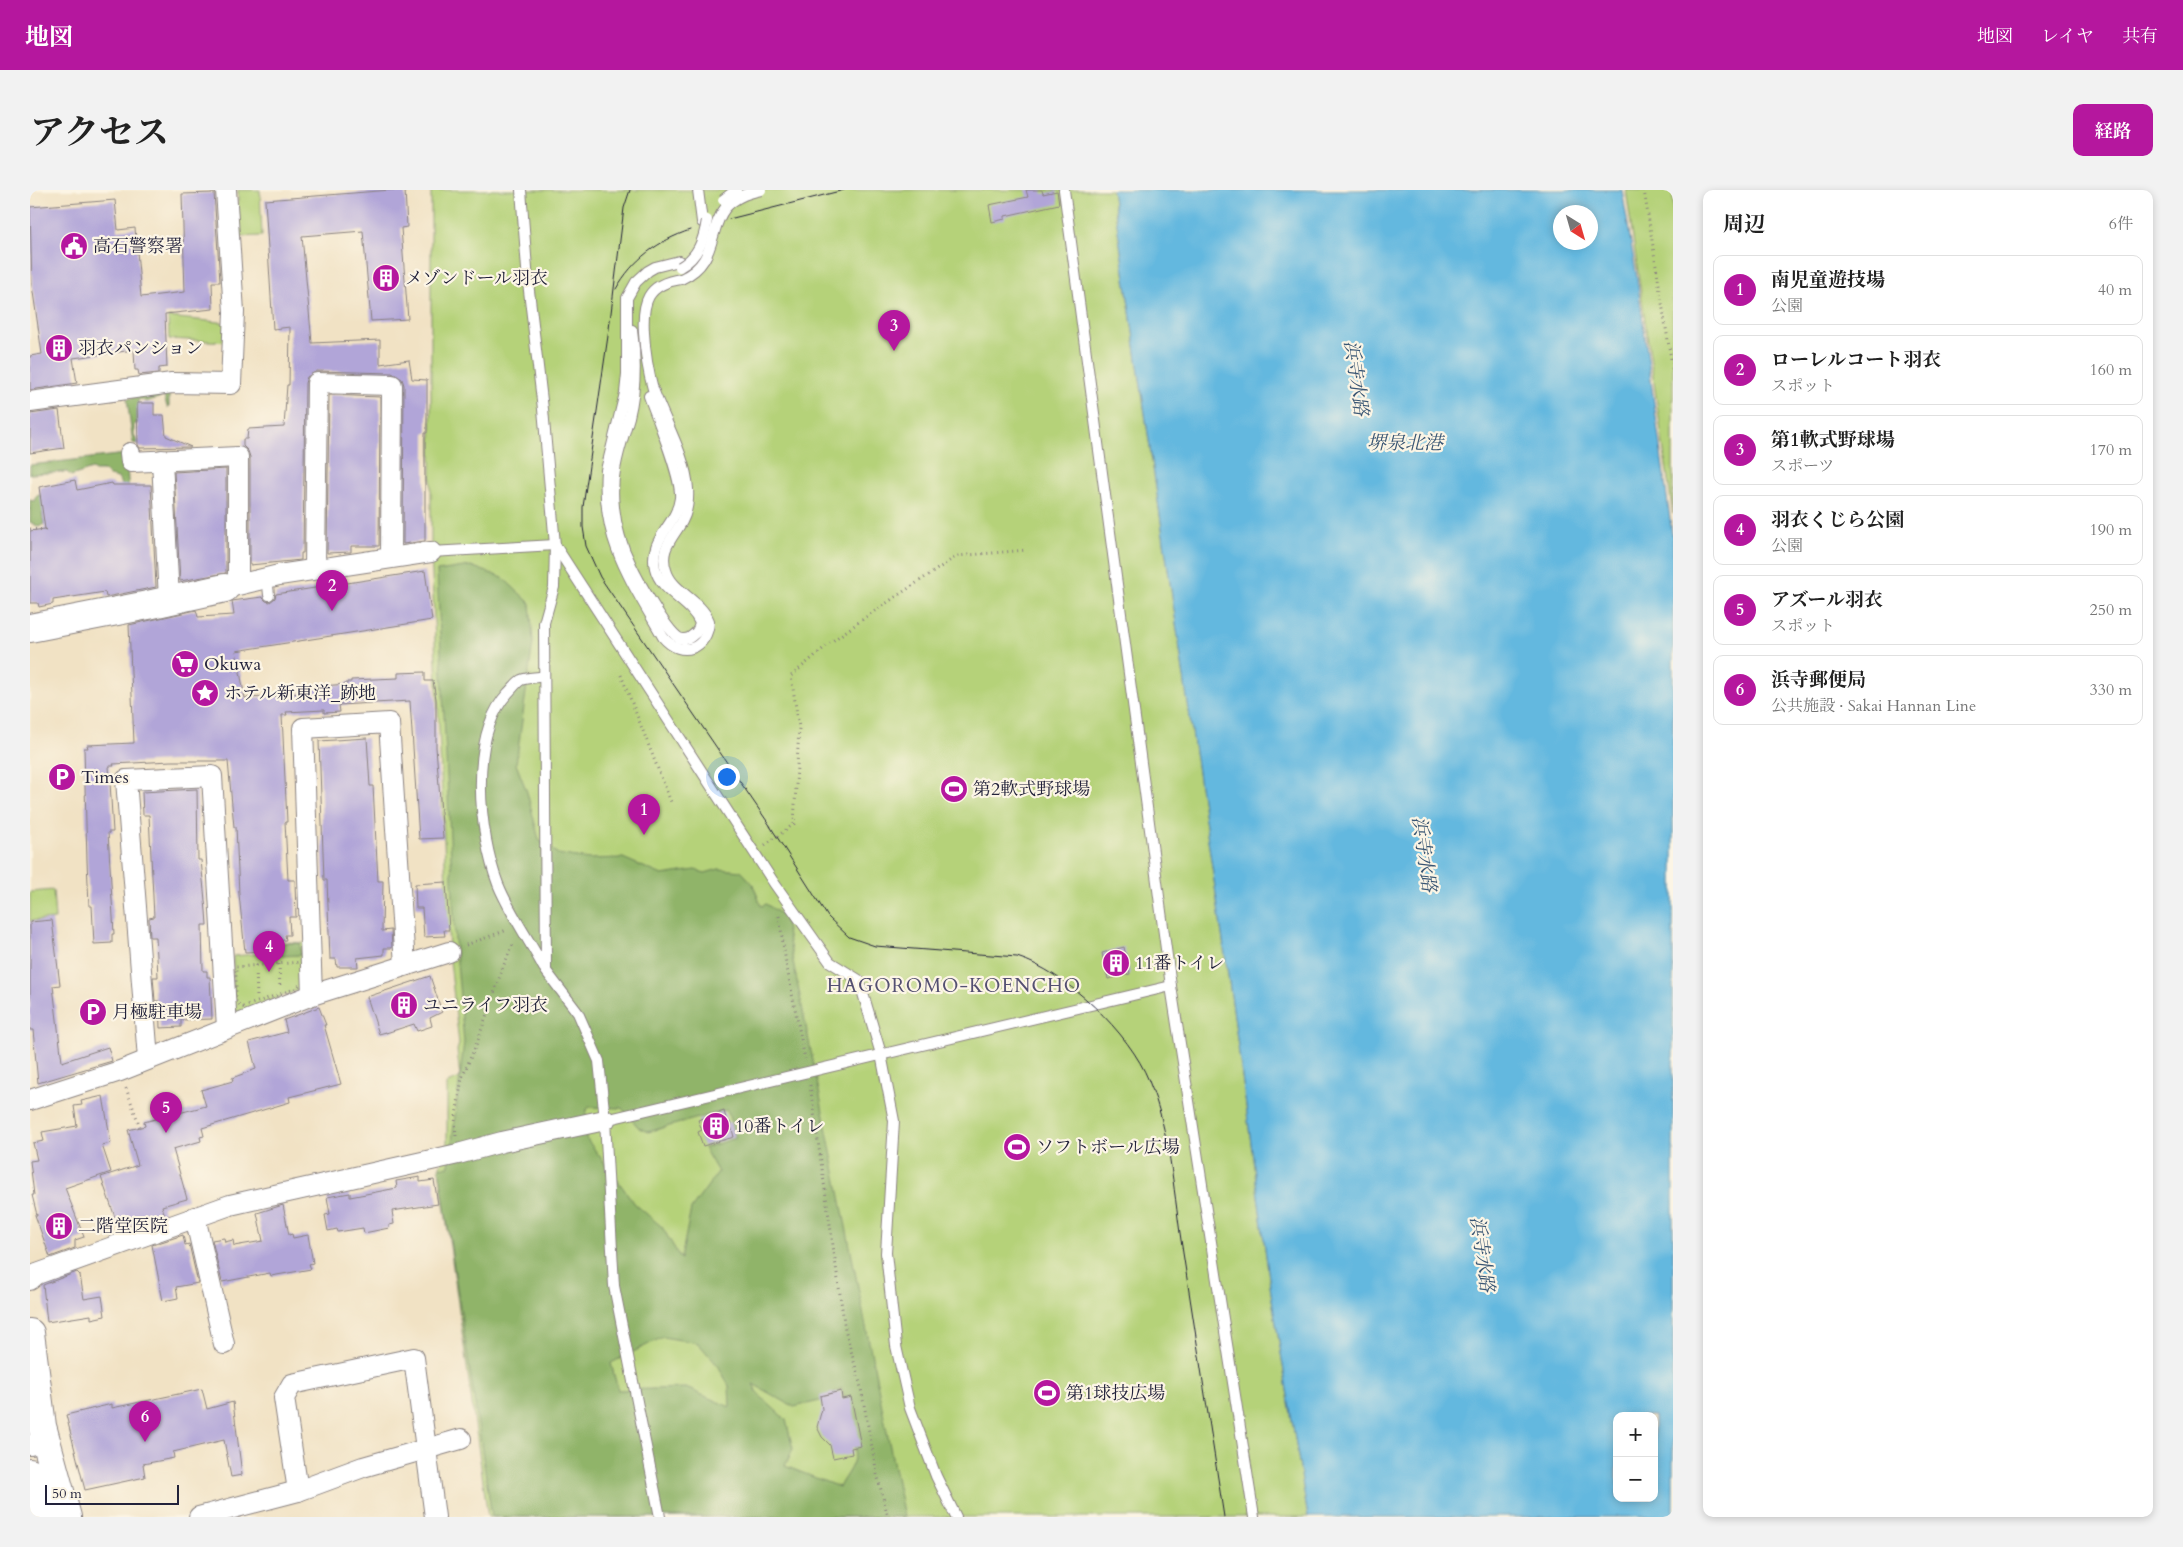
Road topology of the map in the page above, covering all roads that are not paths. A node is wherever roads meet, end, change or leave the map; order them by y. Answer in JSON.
{"nodes":[{"id":1,"x":226,"y":190,"type":"edge"},
{"id":2,"x":521,"y":190,"type":"edge"},
{"id":3,"x":698,"y":190,"type":"edge"},
{"id":4,"x":705,"y":190,"type":"edge"},
{"id":5,"x":736,"y":190,"type":"edge"},
{"id":6,"x":761,"y":190,"type":"edge"},
{"id":7,"x":1064,"y":190,"type":"edge"},
{"id":8,"x":705,"y":221,"type":"junction"},
{"id":9,"x":680,"y":270,"type":"junction"},
{"id":10,"x":30,"y":402,"type":"edge"},
{"id":11,"x":130,"y":453,"type":"dead end"},
{"id":12,"x":162,"y":460,"type":"junction"},
{"id":13,"x":555,"y":545,"type":"junction"},
{"id":14,"x":432,"y":552,"type":"joint"},
{"id":15,"x":391,"y":557,"type":"junction"},
{"id":16,"x":315,"y":569,"type":"junction"},
{"id":17,"x":231,"y":586,"type":"junction"},
{"id":18,"x":169,"y":600,"type":"junction"},
{"id":19,"x":30,"y":628,"type":"edge"},
{"id":20,"x":544,"y":676,"type":"junction"},
{"id":21,"x":449,"y":952,"type":"road end"},
{"id":22,"x":404,"y":964,"type":"junction"},
{"id":23,"x":546,"y":971,"type":"junction"},
{"id":24,"x":1170,"y":986,"type":"junction"},
{"id":25,"x":312,"y":995,"type":"junction"},
{"id":26,"x":227,"y":1028,"type":"junction"},
{"id":27,"x":881,"y":1054,"type":"junction"},
{"id":28,"x":148,"y":1059,"type":"junction"},
{"id":29,"x":30,"y":1100,"type":"edge"},
{"id":30,"x":605,"y":1120,"type":"junction"},
{"id":31,"x":195,"y":1217,"type":"junction"},
{"id":32,"x":30,"y":1280,"type":"edge"},
{"id":33,"x":30,"y":1333,"type":"edge"},
{"id":34,"x":224,"y":1344,"type":"dead end"},
{"id":35,"x":461,"y":1440,"type":"dead end"},
{"id":36,"x":426,"y":1449,"type":"junction"},
{"id":37,"x":30,"y":1473,"type":"edge"},
{"id":38,"x":298,"y":1491,"type":"junction"},
{"id":39,"x":42,"y":1517,"type":"edge"},
{"id":40,"x":67,"y":1517,"type":"edge"},
{"id":41,"x":198,"y":1517,"type":"edge"},
{"id":42,"x":435,"y":1517,"type":"edge"},
{"id":43,"x":660,"y":1517,"type":"edge"},
{"id":44,"x":956,"y":1517,"type":"edge"},
{"id":45,"x":1254,"y":1517,"type":"edge"}],
"edges":[{"from":1,"to":10,"type":"street"},
{"from":2,"to":13,"type":"lane"},
{"from":3,"to":8,"type":"lane"},
{"from":4,"to":8,"type":"lane"},
{"from":5,"to":9,"type":"lane","bridge":true},
{"from":6,"to":9,"type":"lane","bridge":true},
{"from":7,"to":24,"type":"lane"},
{"from":8,"to":9,"type":"lane"},
{"from":9,"to":9,"type":"lane"},
{"from":11,"to":12,"type":"street"},
{"from":12,"to":17,"type":"street"},
{"from":12,"to":18,"type":"street"},
{"from":13,"to":14,"type":"lane"},
{"from":13,"to":20,"type":"lane"},
{"from":13,"to":27,"type":"lane"},
{"from":14,"to":15,"type":"street"},
{"from":15,"to":16,"type":"street"},
{"from":15,"to":16,"type":"street"},
{"from":16,"to":17,"type":"street"},
{"from":17,"to":18,"type":"main road"},
{"from":18,"to":19,"type":"main road"},
{"from":20,"to":23,"type":"lane"},
{"from":20,"to":23,"type":"lane"},
{"from":21,"to":22,"type":"street"},
{"from":22,"to":25,"type":"street"},
{"from":22,"to":25,"type":"street"},
{"from":23,"to":30,"type":"lane"},
{"from":24,"to":27,"type":"lane"},
{"from":24,"to":45,"type":"lane"},
{"from":25,"to":26,"type":"street"},
{"from":26,"to":28,"type":"street"},
{"from":26,"to":28,"type":"street"},
{"from":27,"to":30,"type":"lane"},
{"from":27,"to":44,"type":"lane"},
{"from":28,"to":29,"type":"street"},
{"from":30,"to":31,"type":"street"},
{"from":30,"to":43,"type":"lane"},
{"from":31,"to":32,"type":"street"},
{"from":31,"to":34,"type":"street"},
{"from":33,"to":40,"type":"main road"},
{"from":35,"to":36,"type":"street"},
{"from":36,"to":38,"type":"street"},
{"from":36,"to":38,"type":"street"},
{"from":36,"to":42,"type":"street"},
{"from":37,"to":39,"type":"main road"},
{"from":38,"to":41,"type":"street"}]}
